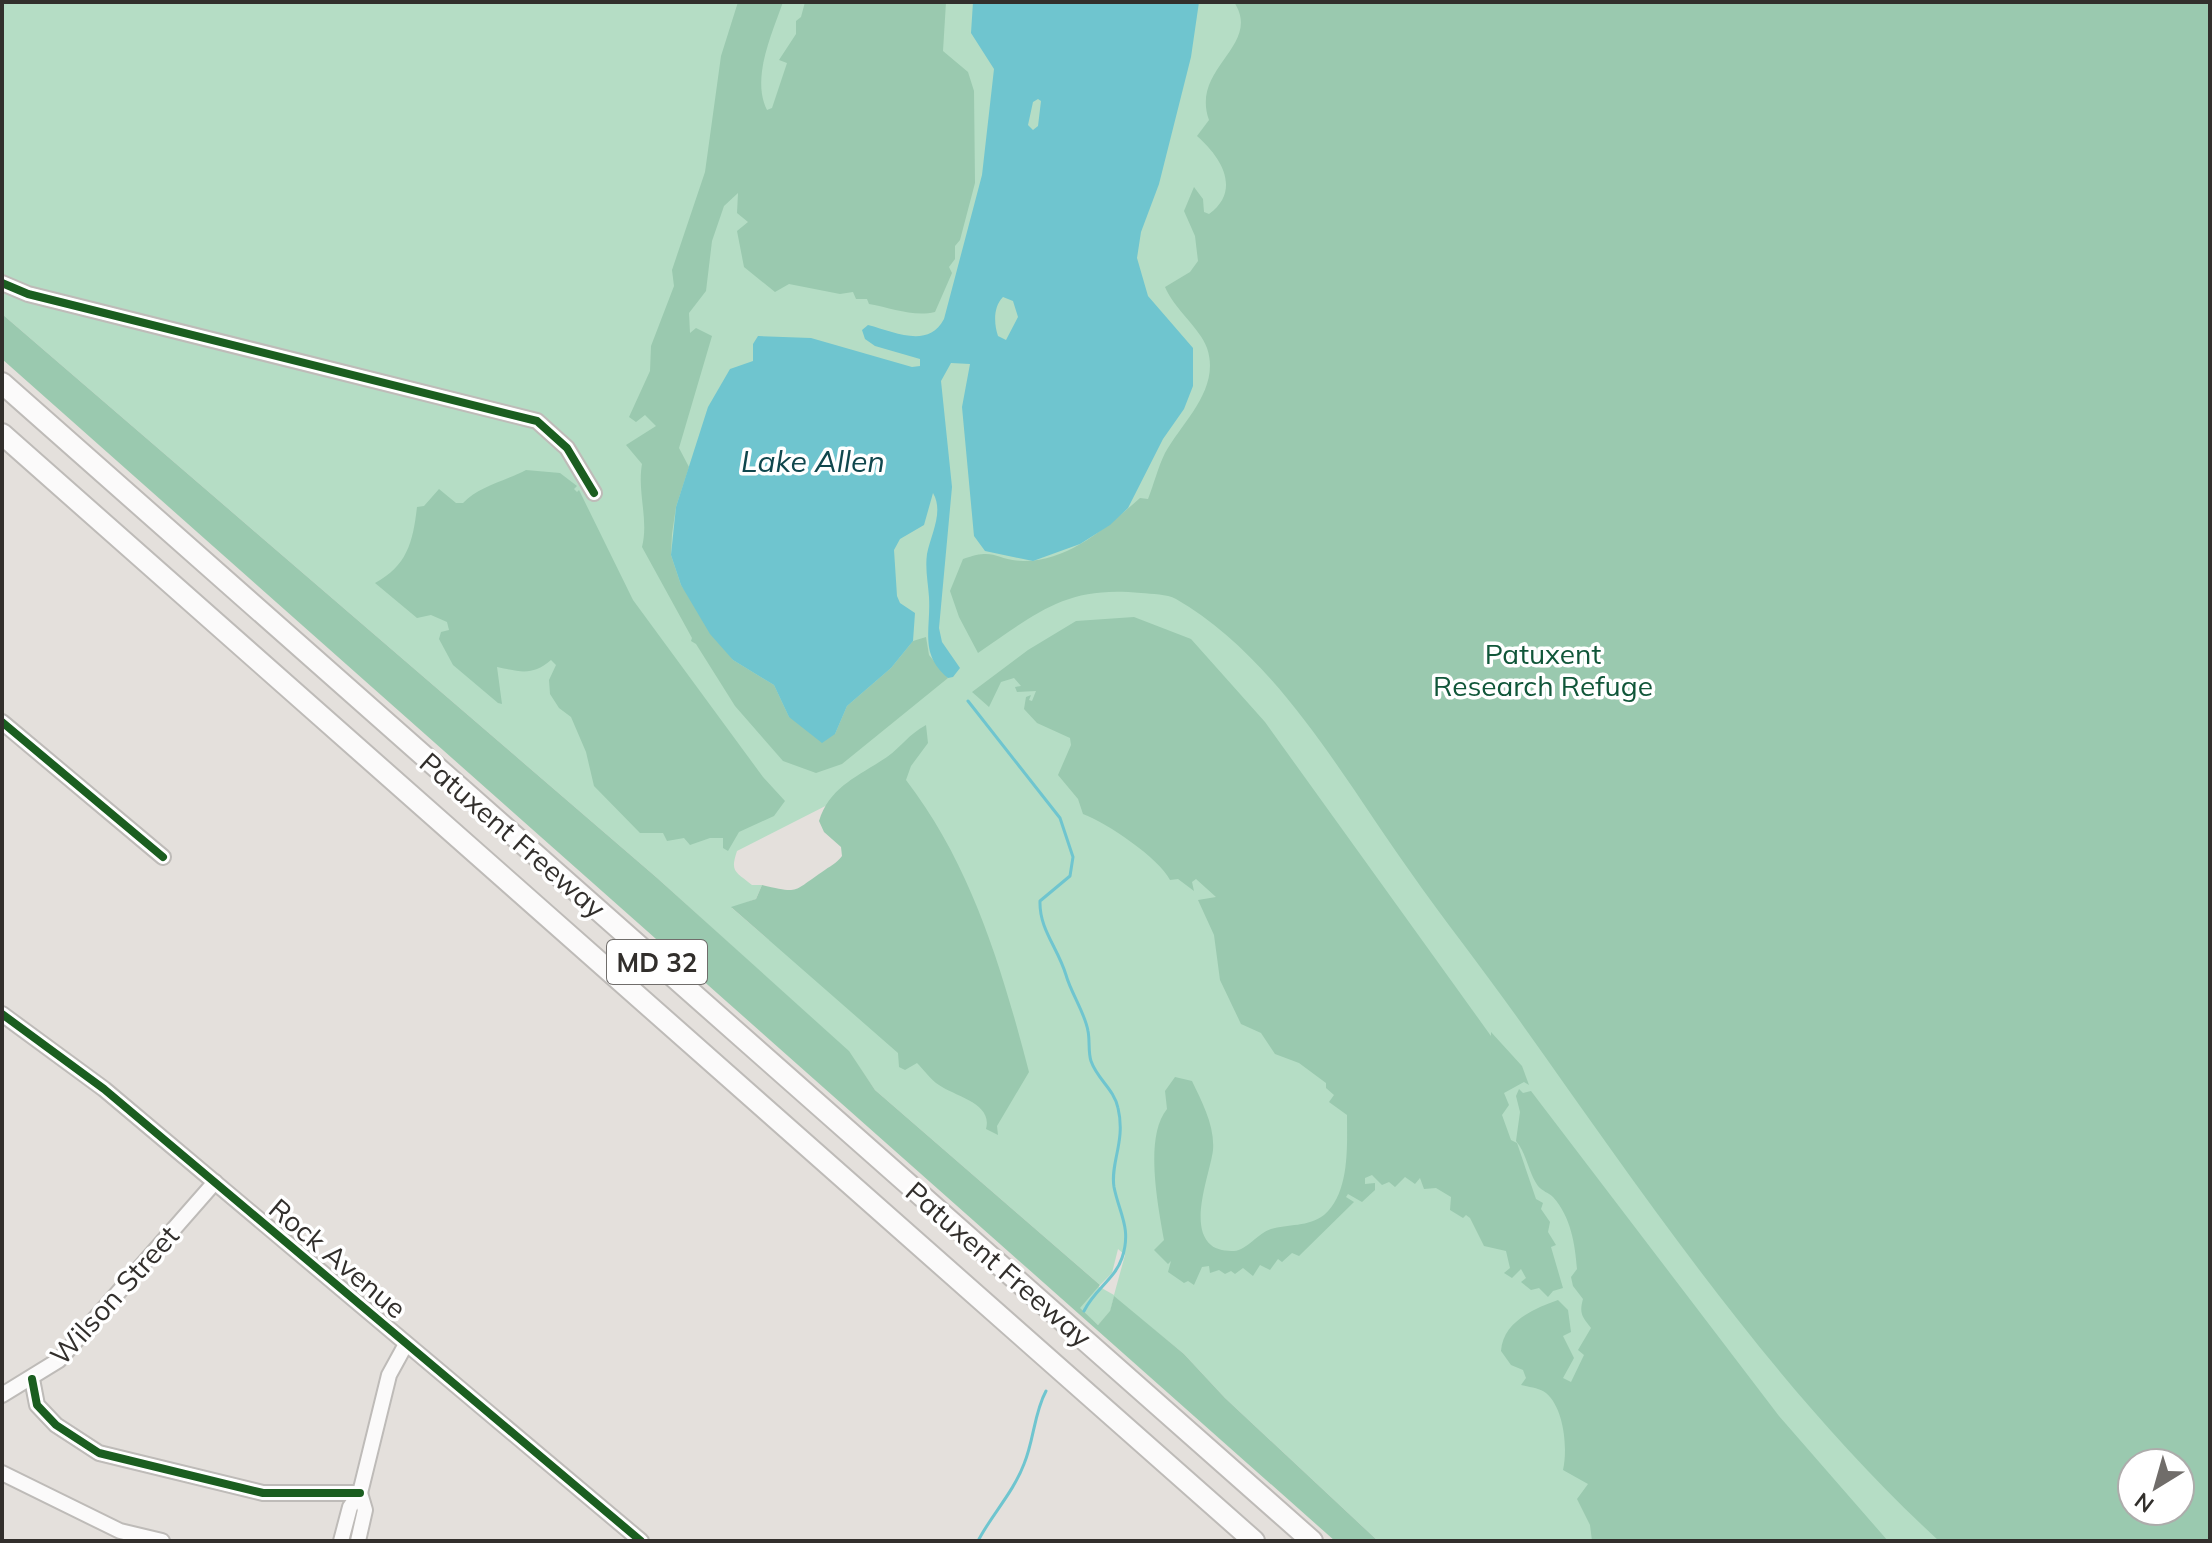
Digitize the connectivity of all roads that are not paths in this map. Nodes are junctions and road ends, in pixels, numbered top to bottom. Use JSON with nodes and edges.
{"nodes":[{"id":1,"x":2,"y":283,"type":"edge"},
{"id":2,"x":2,"y":383,"type":"edge"},
{"id":3,"x":2,"y":434,"type":"edge"},
{"id":4,"x":594,"y":493,"type":"dead end"},
{"id":5,"x":2,"y":722,"type":"edge"},
{"id":6,"x":163,"y":857,"type":"dead end"},
{"id":7,"x":2,"y":1014,"type":"edge"},
{"id":8,"x":215,"y":1182,"type":"junction"},
{"id":9,"x":406,"y":1344,"type":"junction"},
{"id":10,"x":32,"y":1379,"type":"junction"},
{"id":11,"x":4,"y":1392,"type":"edge"},
{"id":12,"x":2,"y":1473,"type":"edge"},
{"id":13,"x":360,"y":1493,"type":"junction"},
{"id":14,"x":162,"y":1541,"type":"edge"},
{"id":15,"x":341,"y":1541,"type":"edge"},
{"id":16,"x":358,"y":1541,"type":"edge"},
{"id":17,"x":641,"y":1541,"type":"edge"},
{"id":18,"x":1254,"y":1541,"type":"edge"},
{"id":19,"x":1312,"y":1541,"type":"edge"}],
"edges":[{"from":1,"to":4,"type":"street"},
{"from":2,"to":19,"type":"highway","name":"Patuxent Freeway","number":"MD 32"},
{"from":3,"to":18,"type":"highway","name":"Patuxent Freeway","number":"MD 32"},
{"from":5,"to":6,"type":"street"},
{"from":7,"to":8,"type":"street","name":"Rock Avenue"},
{"from":8,"to":9,"type":"street","name":"Rock Avenue"},
{"from":8,"to":10,"type":"street","name":"Wilson Street"},
{"from":9,"to":13,"type":"street"},
{"from":9,"to":17,"type":"street","name":"Rock Avenue"},
{"from":10,"to":11,"type":"street","name":"Wilson Street"},
{"from":10,"to":13,"type":"street"},
{"from":12,"to":14,"type":"street"},
{"from":13,"to":15,"type":"street"},
{"from":13,"to":16,"type":"street"}]}
